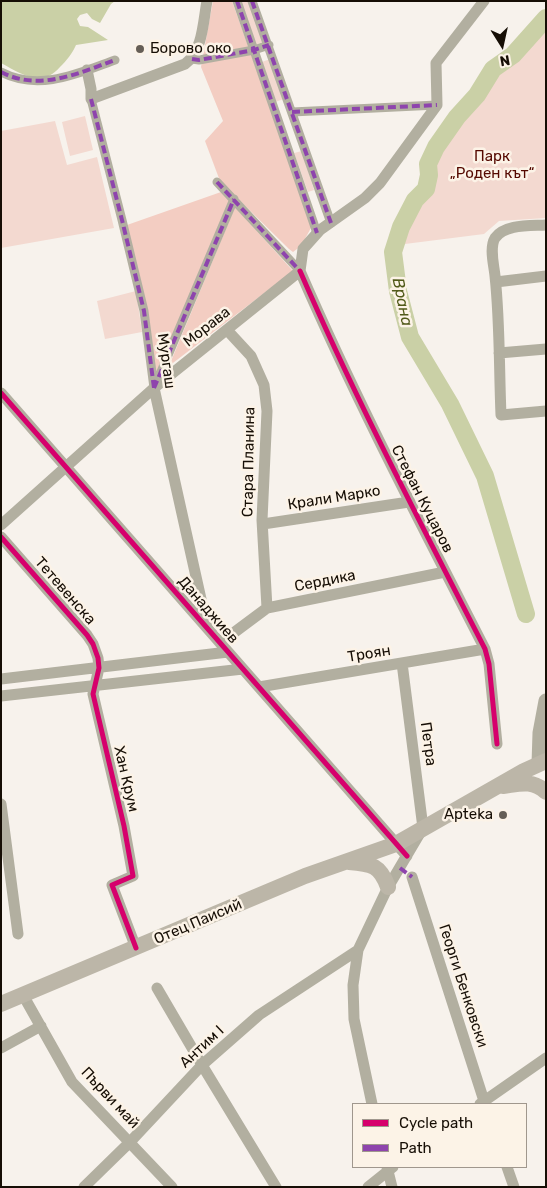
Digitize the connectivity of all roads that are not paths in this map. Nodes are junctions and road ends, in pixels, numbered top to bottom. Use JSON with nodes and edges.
{"nodes":[{"id":1,"x":208,"y":1,"type":"edge"},
{"id":2,"x":237,"y":1,"type":"edge"},
{"id":3,"x":252,"y":1,"type":"edge"},
{"id":4,"x":484,"y":1,"type":"edge"},
{"id":5,"x":268,"y":45,"type":"junction"},
{"id":6,"x":254,"y":50,"type":"junction"},
{"id":7,"x":192,"y":59,"type":"junction"},
{"id":8,"x":116,"y":60,"type":"dead end"},
{"id":9,"x":87,"y":70,"type":"junction"},
{"id":10,"x":1,"y":72,"type":"edge"},
{"id":11,"x":91,"y":99,"type":"junction"},
{"id":12,"x":437,"y":105,"type":"junction"},
{"id":13,"x":291,"y":109,"type":"junction"},
{"id":14,"x":275,"y":110,"type":"junction"},
{"id":15,"x":303,"y":144,"type":"junction"},
{"id":16,"x":288,"y":149,"type":"junction"},
{"id":17,"x":217,"y":182,"type":"dead end"},
{"id":18,"x":234,"y":199,"type":"junction"},
{"id":19,"x":324,"y":202,"type":"junction"},
{"id":20,"x":309,"y":210,"type":"junction"},
{"id":21,"x":331,"y":223,"type":"junction"},
{"id":22,"x":546,"y":225,"type":"edge"},
{"id":23,"x":317,"y":233,"type":"junction"},
{"id":24,"x":300,"y":271,"type":"junction"},
{"id":25,"x":546,"y":276,"type":"edge"},
{"id":26,"x":496,"y":282,"type":"junction"},
{"id":27,"x":227,"y":330,"type":"junction"},
{"id":28,"x":546,"y":349,"type":"edge"},
{"id":29,"x":499,"y":353,"type":"junction"},
{"id":30,"x":154,"y":388,"type":"junction"},
{"id":31,"x":1,"y":394,"type":"edge"},
{"id":32,"x":546,"y":411,"type":"edge"},
{"id":33,"x":67,"y":468,"type":"junction"},
{"id":34,"x":409,"y":502,"type":"junction"},
{"id":35,"x":263,"y":524,"type":"junction"},
{"id":36,"x":1,"y":525,"type":"edge"},
{"id":37,"x":1,"y":537,"type":"edge"},
{"id":38,"x":445,"y":572,"type":"junction"},
{"id":39,"x":267,"y":608,"type":"junction"},
{"id":40,"x":207,"y":628,"type":"junction"},
{"id":41,"x":220,"y":642,"type":"junction"},
{"id":42,"x":485,"y":649,"type":"junction"},
{"id":43,"x":228,"y":652,"type":"junction"},
{"id":44,"x":402,"y":664,"type":"junction"},
{"id":45,"x":98,"y":668,"type":"junction"},
{"id":46,"x":243,"y":669,"type":"junction"},
{"id":47,"x":1,"y":679,"type":"edge"},
{"id":48,"x":95,"y":686,"type":"junction"},
{"id":49,"x":259,"y":687,"type":"junction"},
{"id":50,"x":1,"y":696,"type":"edge"},
{"id":51,"x":546,"y":701,"type":"edge"},
{"id":52,"x":497,"y":744,"type":"dead end"},
{"id":53,"x":542,"y":763,"type":"edge"},
{"id":54,"x":546,"y":782,"type":"edge"},
{"id":55,"x":496,"y":787,"type":"junction"},
{"id":56,"x":546,"y":792,"type":"edge"},
{"id":57,"x":1,"y":804,"type":"edge"},
{"id":58,"x":422,"y":828,"type":"junction"},
{"id":59,"x":401,"y":850,"type":"junction"},
{"id":60,"x":347,"y":861,"type":"junction"},
{"id":61,"x":400,"y":868,"type":"junction"},
{"id":62,"x":412,"y":876,"type":"joint"},
{"id":63,"x":388,"y":887,"type":"junction"},
{"id":64,"x":18,"y":934,"type":"dead end"},
{"id":65,"x":136,"y":948,"type":"junction"},
{"id":66,"x":358,"y":950,"type":"junction"},
{"id":67,"x":157,"y":988,"type":"dead end"},
{"id":68,"x":24,"y":995,"type":"junction"},
{"id":69,"x":1,"y":1004,"type":"edge"},
{"id":70,"x":41,"y":1026,"type":"junction"},
{"id":71,"x":1,"y":1048,"type":"edge"},
{"id":72,"x":546,"y":1058,"type":"edge"},
{"id":73,"x":202,"y":1065,"type":"junction"},
{"id":74,"x":372,"y":1103,"type":"edge"},
{"id":75,"x":483,"y":1103,"type":"edge"},
{"id":76,"x":130,"y":1142,"type":"junction"},
{"id":77,"x":389,"y":1168,"type":"edge"},
{"id":78,"x":507,"y":1168,"type":"edge"},
{"id":79,"x":84,"y":1187,"type":"edge"},
{"id":80,"x":172,"y":1187,"type":"edge"},
{"id":81,"x":276,"y":1187,"type":"edge"},
{"id":82,"x":368,"y":1187,"type":"edge"},
{"id":83,"x":392,"y":1187,"type":"edge"},
{"id":84,"x":514,"y":1187,"type":"edge"}],
"edges":[{"from":1,"to":7,"type":"street"},
{"from":2,"to":6,"type":"street"},
{"from":3,"to":5,"type":"street"},
{"from":4,"to":12,"type":"street"},
{"from":5,"to":6,"type":"street"},
{"from":5,"to":13,"type":"street"},
{"from":6,"to":7,"type":"street"},
{"from":6,"to":14,"type":"street"},
{"from":7,"to":11,"type":"street"},
{"from":8,"to":9,"type":"street"},
{"from":9,"to":10,"type":"street"},
{"from":9,"to":11,"type":"street"},
{"from":11,"to":30,"type":"street","name":"Мургаш"},
{"from":12,"to":13,"type":"street"},
{"from":12,"to":21,"type":"street"},
{"from":13,"to":14,"type":"street"},
{"from":13,"to":15,"type":"street"},
{"from":14,"to":16,"type":"street"},
{"from":15,"to":16,"type":"street"},
{"from":15,"to":19,"type":"street"},
{"from":16,"to":20,"type":"street"},
{"from":17,"to":18,"type":"street"},
{"from":18,"to":24,"type":"street"},
{"from":18,"to":30,"type":"street"},
{"from":19,"to":20,"type":"street"},
{"from":19,"to":21,"type":"street"},
{"from":20,"to":23,"type":"street"},
{"from":21,"to":23,"type":"street"},
{"from":22,"to":26,"type":"street"},
{"from":23,"to":24,"type":"street"},
{"from":24,"to":27,"type":"street","name":"Морава"},
{"from":24,"to":34,"type":"street","name":"Стефан Куцаров"},
{"from":25,"to":26,"type":"street"},
{"from":26,"to":29,"type":"street"},
{"from":27,"to":30,"type":"street","name":"Морава"},
{"from":27,"to":35,"type":"street","name":"Стара Планина"},
{"from":28,"to":29,"type":"street"},
{"from":29,"to":32,"type":"street"},
{"from":30,"to":33,"type":"street","name":"Морава"},
{"from":30,"to":40,"type":"street","name":"Мургаш"},
{"from":31,"to":33,"type":"street","name":"Данаджиев"},
{"from":33,"to":36,"type":"street","name":"Морава"},
{"from":33,"to":40,"type":"street","name":"Данаджиев"},
{"from":34,"to":35,"type":"street","name":"Крали Марко"},
{"from":34,"to":38,"type":"street","name":"Стефан Куцаров"},
{"from":35,"to":39,"type":"street","name":"Стара Планина"},
{"from":37,"to":45,"type":"street","name":"Тетевенска"},
{"from":38,"to":39,"type":"street","name":"Сердика"},
{"from":38,"to":42,"type":"street","name":"Стефан Куцаров"},
{"from":39,"to":41,"type":"street","name":"Сердика"},
{"from":40,"to":41,"type":"street","name":"Данаджиев"},
{"from":41,"to":43,"type":"street","name":"Данаджиев"},
{"from":42,"to":44,"type":"street","name":"Троян"},
{"from":42,"to":52,"type":"street","name":"Стефан Куцаров"},
{"from":43,"to":45,"type":"street"},
{"from":43,"to":46,"type":"street","name":"Данаджиев"},
{"from":44,"to":49,"type":"street","name":"Троян"},
{"from":44,"to":58,"type":"street","name":"Петра"},
{"from":45,"to":47,"type":"street"},
{"from":45,"to":48,"type":"street","name":"Хан Крум"},
{"from":46,"to":48,"type":"street"},
{"from":46,"to":49,"type":"street","name":"Данаджиев"},
{"from":48,"to":50,"type":"street"},
{"from":48,"to":65,"type":"street","name":"Хан Крум"},
{"from":49,"to":59,"type":"street","name":"Данаджиев"},
{"from":51,"to":53,"type":"street"},
{"from":53,"to":54,"type":"main road"},
{"from":53,"to":55,"type":"main road","name":"Отец Паисий"},
{"from":55,"to":56,"type":"main road"},
{"from":55,"to":58,"type":"main road","name":"Отец Паисий"},
{"from":57,"to":64,"type":"street"},
{"from":58,"to":59,"type":"main road","name":"Отец Паисий"},
{"from":59,"to":60,"type":"main road","name":"Отец Паисий"},
{"from":59,"to":61,"type":"street"},
{"from":60,"to":63,"type":"main road"},
{"from":60,"to":65,"type":"main road","name":"Отец Паисий"},
{"from":61,"to":62,"type":"street"},
{"from":61,"to":63,"type":"street"},
{"from":62,"to":75,"type":"street","name":"Георги Бенковски"},
{"from":63,"to":66,"type":"street"},
{"from":65,"to":68,"type":"main road","name":"Отец Паисий"},
{"from":66,"to":73,"type":"street","name":"Антим I"},
{"from":66,"to":74,"type":"street"},
{"from":67,"to":73,"type":"street"},
{"from":68,"to":69,"type":"main road","name":"Отец Паисий"},
{"from":68,"to":70,"type":"street","name":"Първи май"},
{"from":70,"to":71,"type":"street"},
{"from":70,"to":76,"type":"street","name":"Първи май"},
{"from":72,"to":75,"type":"street"},
{"from":73,"to":76,"type":"street","name":"Антим I"},
{"from":73,"to":81,"type":"street"},
{"from":76,"to":79,"type":"street","name":"Антим I"},
{"from":76,"to":80,"type":"street","name":"Първи май"},
{"from":77,"to":82,"type":"street"},
{"from":77,"to":83,"type":"street"},
{"from":78,"to":84,"type":"street"}]}
